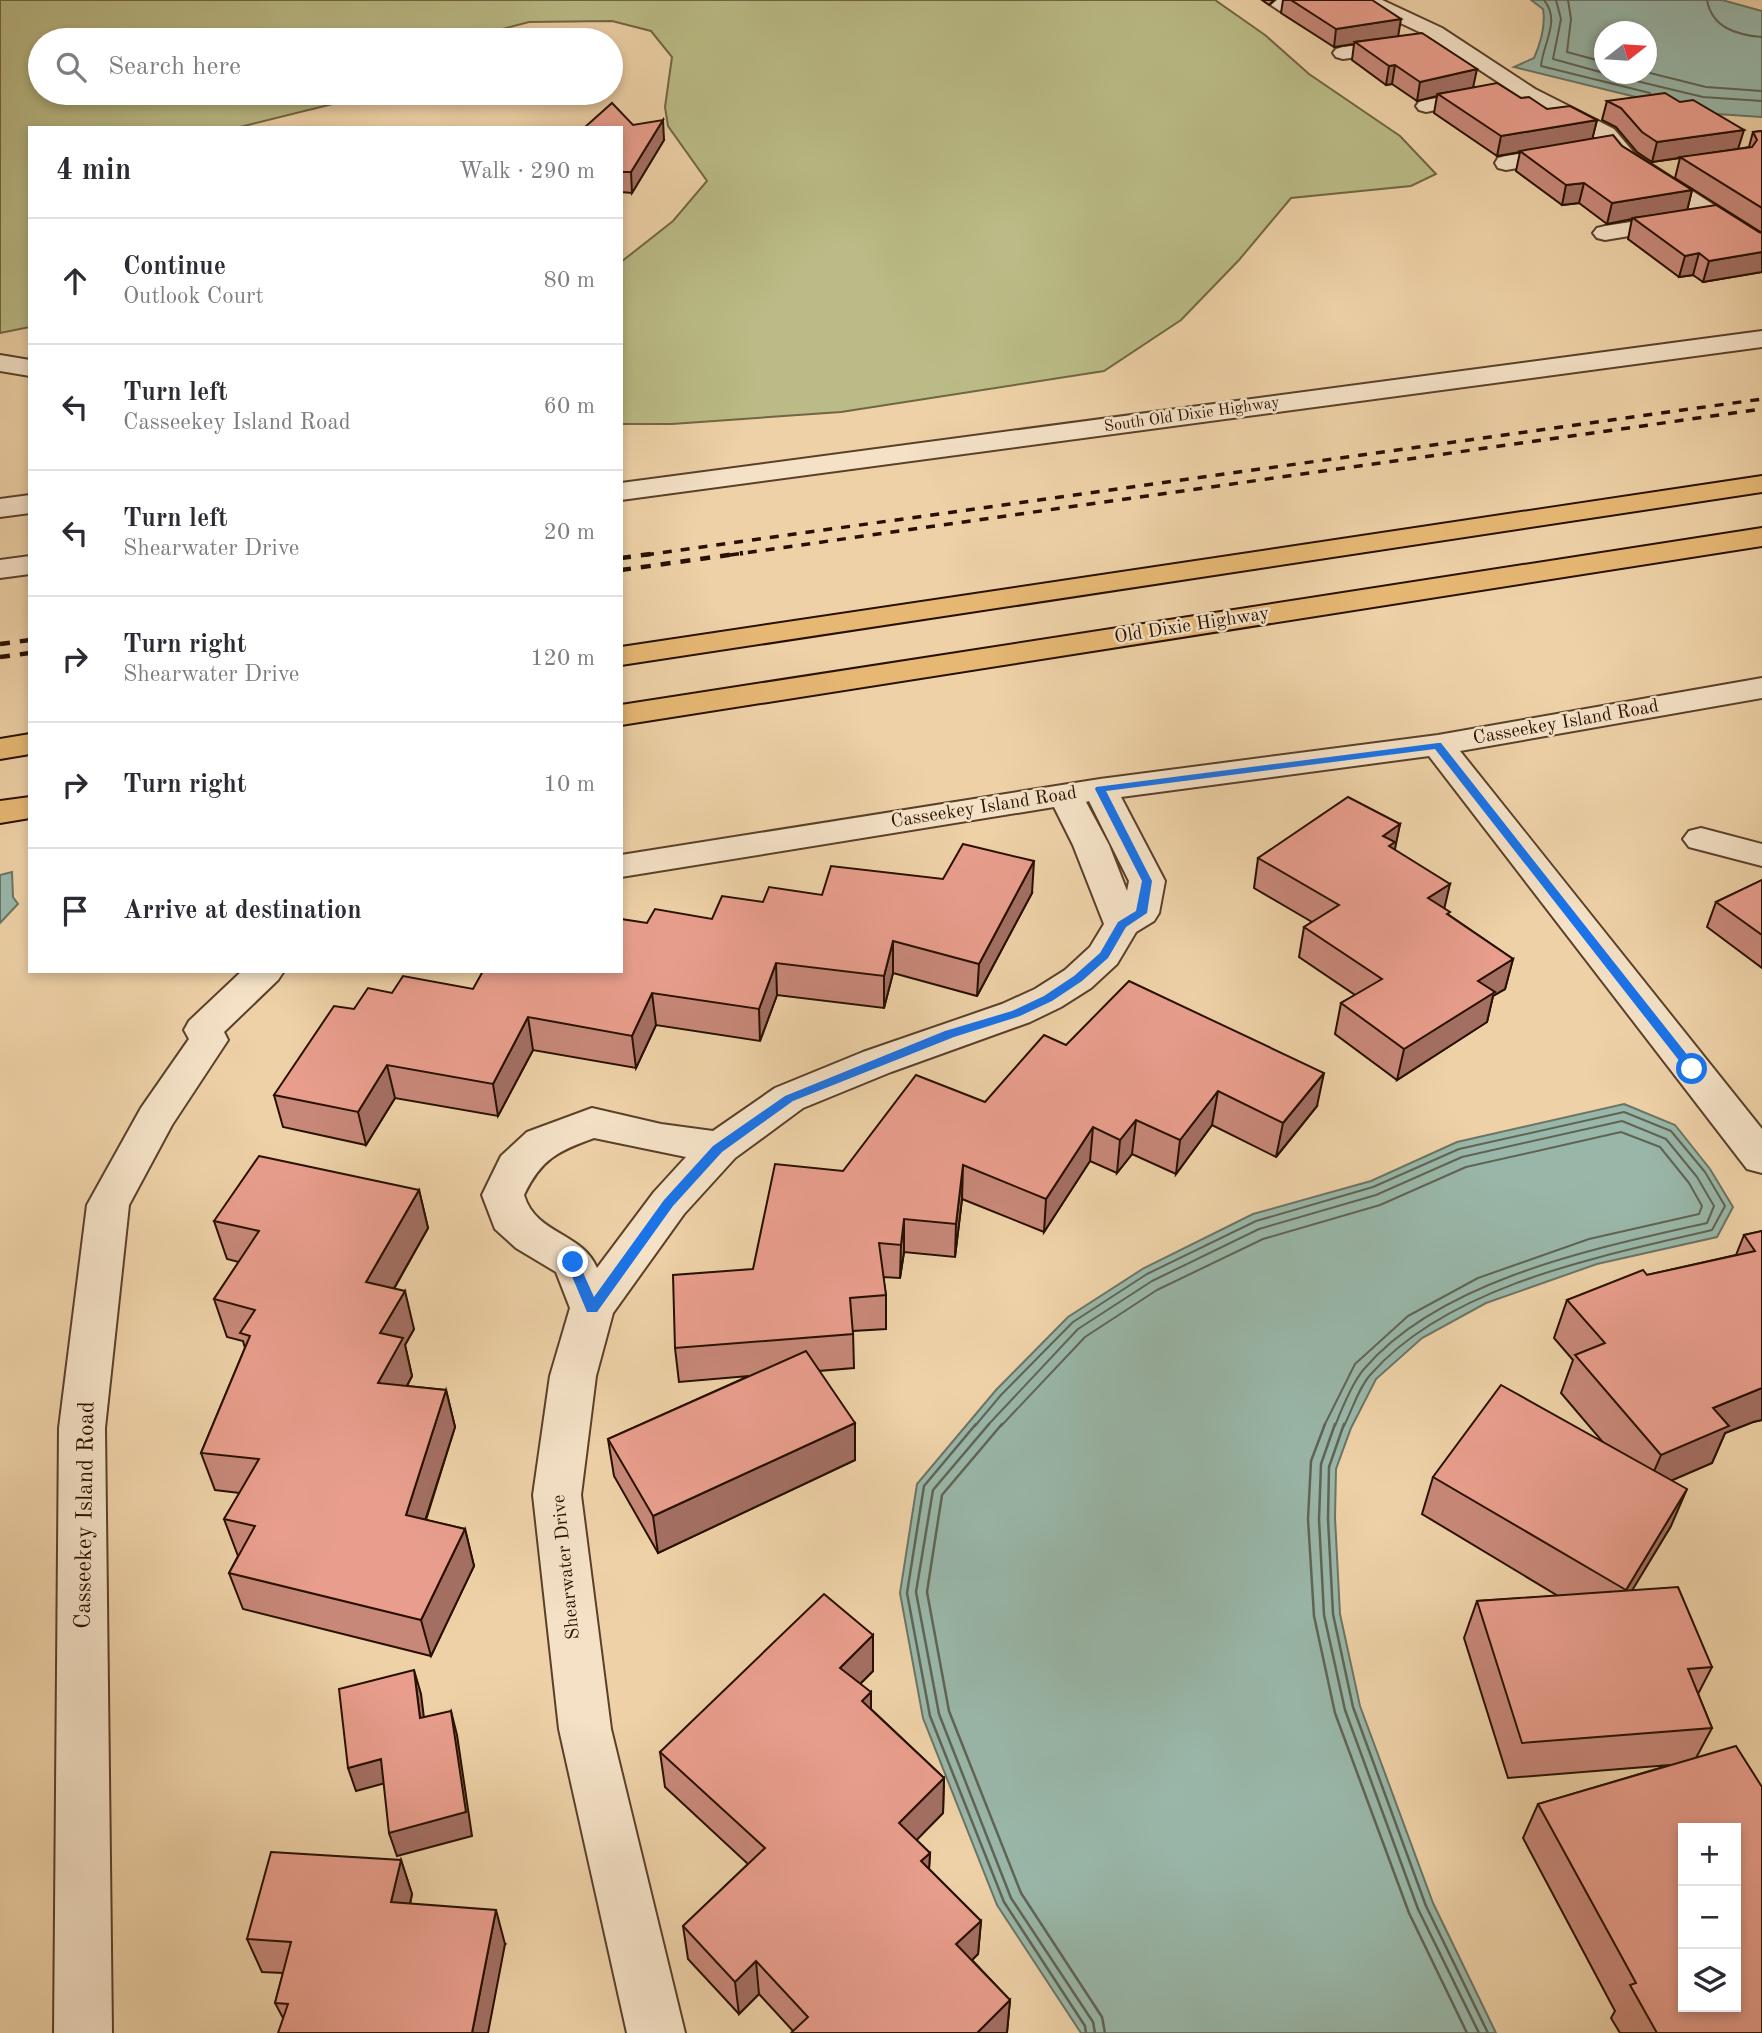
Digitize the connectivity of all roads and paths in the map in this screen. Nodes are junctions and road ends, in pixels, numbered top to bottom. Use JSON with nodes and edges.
{"nodes":[{"id":1,"x":1312,"y":0,"type":"edge"},
{"id":2,"x":1367,"y":0,"type":"edge"},
{"id":3,"x":1280,"y":5,"type":"dead end"},
{"id":4,"x":1447,"y":40,"type":"junction"},
{"id":5,"x":1343,"y":53,"type":"dead end"},
{"id":6,"x":1522,"y":88,"type":"junction"},
{"id":7,"x":1426,"y":106,"type":"dead end"},
{"id":8,"x":1607,"y":107,"type":"dead end"},
{"id":9,"x":1573,"y":117,"type":"junction"},
{"id":10,"x":1615,"y":145,"type":"junction"},
{"id":11,"x":1506,"y":163,"type":"dead end"},
{"id":12,"x":1686,"y":167,"type":"edge"},
{"id":13,"x":1647,"y":172,"type":"junction"},
{"id":14,"x":1715,"y":216,"type":"junction"},
{"id":15,"x":1605,"y":233,"type":"dead end"},
{"id":16,"x":1759,"y":242,"type":"edge"},
{"id":17,"x":1762,"y":339,"type":"edge"},
{"id":18,"x":0,"y":363,"type":"edge"},
{"id":19,"x":28,"y":368,"type":"edge"},
{"id":20,"x":1762,"y":484,"type":"edge"},
{"id":21,"x":623,"y":492,"type":"edge"},
{"id":22,"x":28,"y":504,"type":"edge"},
{"id":23,"x":0,"y":508,"type":"edge"},
{"id":24,"x":1762,"y":537,"type":"edge"},
{"id":25,"x":28,"y":565,"type":"edge"},
{"id":26,"x":0,"y":569,"type":"edge"},
{"id":27,"x":623,"y":656,"type":"edge"},
{"id":28,"x":1762,"y":688,"type":"edge"},
{"id":29,"x":623,"y":715,"type":"edge"},
{"id":30,"x":28,"y":744,"type":"edge"},
{"id":31,"x":1438,"y":746,"type":"junction"},
{"id":32,"x":0,"y":749,"type":"edge"},
{"id":33,"x":1100,"y":789,"type":"junction"},
{"id":34,"x":1065,"y":795,"type":"junction"},
{"id":35,"x":28,"y":807,"type":"edge"},
{"id":36,"x":0,"y":812,"type":"edge"},
{"id":37,"x":1700,"y":839,"type":"dead end"},
{"id":38,"x":1762,"y":855,"type":"edge"},
{"id":39,"x":623,"y":866,"type":"edge"},
{"id":40,"x":1122,"y":924,"type":"junction"},
{"id":41,"x":263,"y":973,"type":"edge"},
{"id":42,"x":720,"y":1147,"type":"junction"},
{"id":43,"x":1762,"y":1158,"type":"edge"},
{"id":44,"x":592,"y":1308,"type":"junction"},
{"id":45,"x":83,"y":2033,"type":"edge"},
{"id":46,"x":656,"y":2033,"type":"edge"}],
"edges":[{"from":1,"to":3,"type":"street"},
{"from":2,"to":4,"type":"street"},
{"from":4,"to":5,"type":"street"},
{"from":4,"to":6,"type":"street"},
{"from":6,"to":7,"type":"street"},
{"from":6,"to":9,"type":"street"},
{"from":8,"to":9,"type":"street"},
{"from":9,"to":10,"type":"street"},
{"from":10,"to":11,"type":"street"},
{"from":10,"to":13,"type":"street"},
{"from":12,"to":13,"type":"street"},
{"from":13,"to":14,"type":"street"},
{"from":14,"to":15,"type":"street"},
{"from":14,"to":16,"type":"street"},
{"from":17,"to":21,"type":"street","name":"South Old Dixie Highway"},
{"from":18,"to":19,"type":"street"},
{"from":20,"to":27,"type":"main road"},
{"from":22,"to":23,"type":"street"},
{"from":24,"to":29,"type":"main road","name":"Old Dixie Highway"},
{"from":25,"to":26,"type":"street"},
{"from":28,"to":31,"type":"street","name":"Casseekey Island Road"},
{"from":30,"to":32,"type":"main road"},
{"from":31,"to":33,"type":"street","name":"Casseekey Island Road"},
{"from":31,"to":43,"type":"street"},
{"from":33,"to":34,"type":"street","name":"Casseekey Island Road"},
{"from":33,"to":40,"type":"street","name":"Shearwater Drive"},
{"from":34,"to":39,"type":"street","name":"Casseekey Island Road"},
{"from":34,"to":40,"type":"street"},
{"from":35,"to":36,"type":"main road"},
{"from":37,"to":38,"type":"street"},
{"from":40,"to":42,"type":"street","name":"Shearwater Drive"},
{"from":41,"to":45,"type":"street","name":"Casseekey Island Road"},
{"from":42,"to":44,"type":"street","name":"Shearwater Drive"},
{"from":42,"to":44,"type":"street"},
{"from":44,"to":46,"type":"street","name":"Shearwater Drive"}]}
